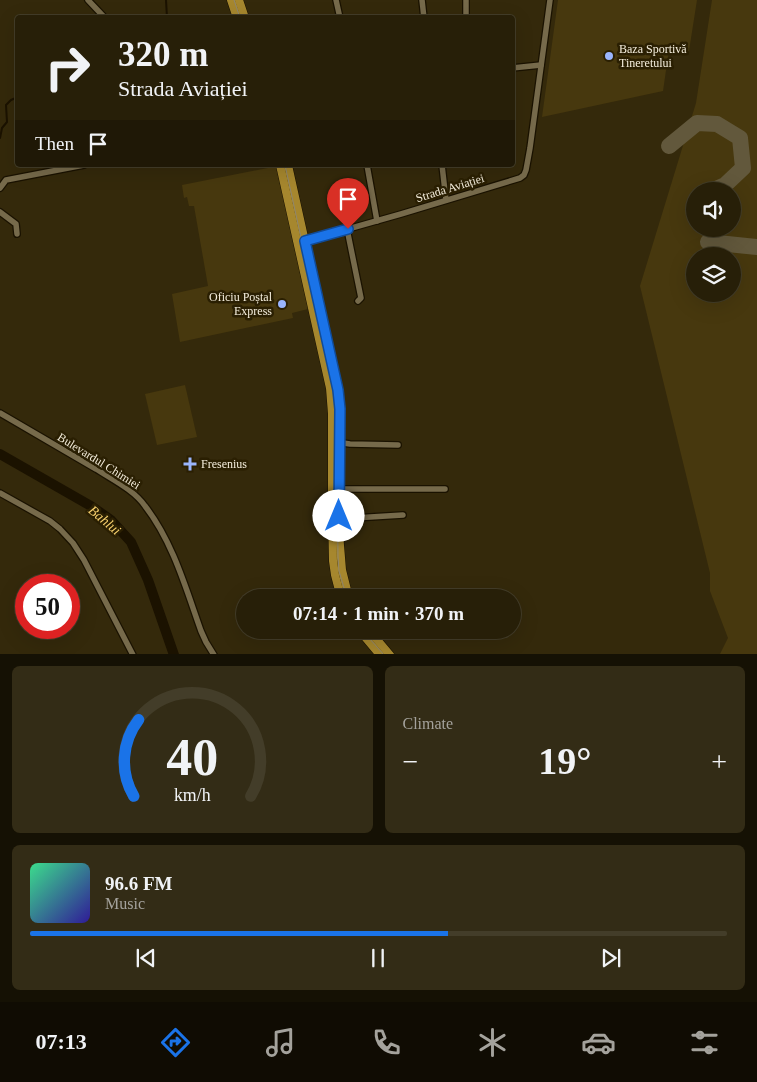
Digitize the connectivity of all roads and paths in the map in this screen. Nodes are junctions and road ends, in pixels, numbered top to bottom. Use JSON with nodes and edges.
{"nodes":[{"id":1,"x":88,"y":0,"type":"edge"},
{"id":2,"x":231,"y":0,"type":"edge"},
{"id":3,"x":239,"y":0,"type":"edge"},
{"id":4,"x":336,"y":0,"type":"edge"},
{"id":5,"x":422,"y":0,"type":"edge"},
{"id":6,"x":466,"y":0,"type":"edge"},
{"id":7,"x":550,"y":0,"type":"edge"},
{"id":8,"x":102,"y":15,"type":"edge"},
{"id":9,"x":236,"y":15,"type":"edge"},
{"id":10,"x":244,"y":15,"type":"edge"},
{"id":11,"x":339,"y":15,"type":"edge"},
{"id":12,"x":424,"y":15,"type":"edge"},
{"id":13,"x":466,"y":15,"type":"edge"},
{"id":14,"x":541,"y":65,"type":"junction"},
{"id":15,"x":515,"y":68,"type":"edge"},
{"id":16,"x":74,"y":167,"type":"edge"},
{"id":17,"x":281,"y":167,"type":"edge"},
{"id":18,"x":288,"y":167,"type":"edge"},
{"id":19,"x":367,"y":167,"type":"edge"},
{"id":20,"x":442,"y":167,"type":"edge"},
{"id":21,"x":0,"y":188,"type":"edge"},
{"id":22,"x":446,"y":200,"type":"junction"},
{"id":23,"x":0,"y":212,"type":"edge"},
{"id":24,"x":377,"y":221,"type":"junction"},
{"id":25,"x":348,"y":229,"type":"junction"},
{"id":26,"x":17,"y":234,"type":"dead end"},
{"id":27,"x":301,"y":242,"type":"junction"},
{"id":28,"x":358,"y":301,"type":"dead end"},
{"id":29,"x":0,"y":413,"type":"edge"},
{"id":30,"x":336,"y":442,"type":"junction"},
{"id":31,"x":398,"y":445,"type":"dead end"},
{"id":32,"x":445,"y":489,"type":"dead end"},
{"id":33,"x":335,"y":490,"type":"junction"},
{"id":34,"x":0,"y":493,"type":"edge"},
{"id":35,"x":339,"y":514,"type":"junction"},
{"id":36,"x":403,"y":515,"type":"dead end"},
{"id":37,"x":339,"y":589,"type":"edge"},
{"id":38,"x":347,"y":589,"type":"edge"},
{"id":39,"x":367,"y":639,"type":"edge"},
{"id":40,"x":377,"y":639,"type":"edge"},
{"id":41,"x":133,"y":654,"type":"edge"},
{"id":42,"x":214,"y":654,"type":"edge"},
{"id":43,"x":380,"y":654,"type":"edge"},
{"id":44,"x":390,"y":654,"type":"edge"}],
"edges":[{"from":1,"to":8,"type":"street"},
{"from":2,"to":9,"type":"main road"},
{"from":3,"to":10,"type":"main road"},
{"from":4,"to":11,"type":"street"},
{"from":5,"to":12,"type":"street"},
{"from":6,"to":13,"type":"street"},
{"from":7,"to":14,"type":"street","name":"Strada Aviației"},
{"from":14,"to":15,"type":"street"},
{"from":14,"to":22,"type":"street","name":"Strada Aviației"},
{"from":16,"to":21,"type":"street"},
{"from":17,"to":27,"type":"main road"},
{"from":18,"to":27,"type":"main road"},
{"from":19,"to":24,"type":"street"},
{"from":20,"to":22,"type":"street"},
{"from":22,"to":24,"type":"street","name":"Strada Aviației"},
{"from":23,"to":26,"type":"street"},
{"from":24,"to":25,"type":"street","name":"Strada Aviației"},
{"from":25,"to":27,"type":"street","name":"Strada Aviației"},
{"from":25,"to":28,"type":"street"},
{"from":27,"to":30,"type":"main road"},
{"from":29,"to":42,"type":"street","name":"Bulevardul Chimiei"},
{"from":30,"to":31,"type":"street"},
{"from":30,"to":33,"type":"main road"},
{"from":32,"to":33,"type":"street"},
{"from":33,"to":35,"type":"main road"},
{"from":33,"to":37,"type":"main road"},
{"from":34,"to":41,"type":"street"},
{"from":35,"to":36,"type":"street"},
{"from":35,"to":38,"type":"main road"},
{"from":39,"to":43,"type":"main road"},
{"from":40,"to":44,"type":"main road"}]}
